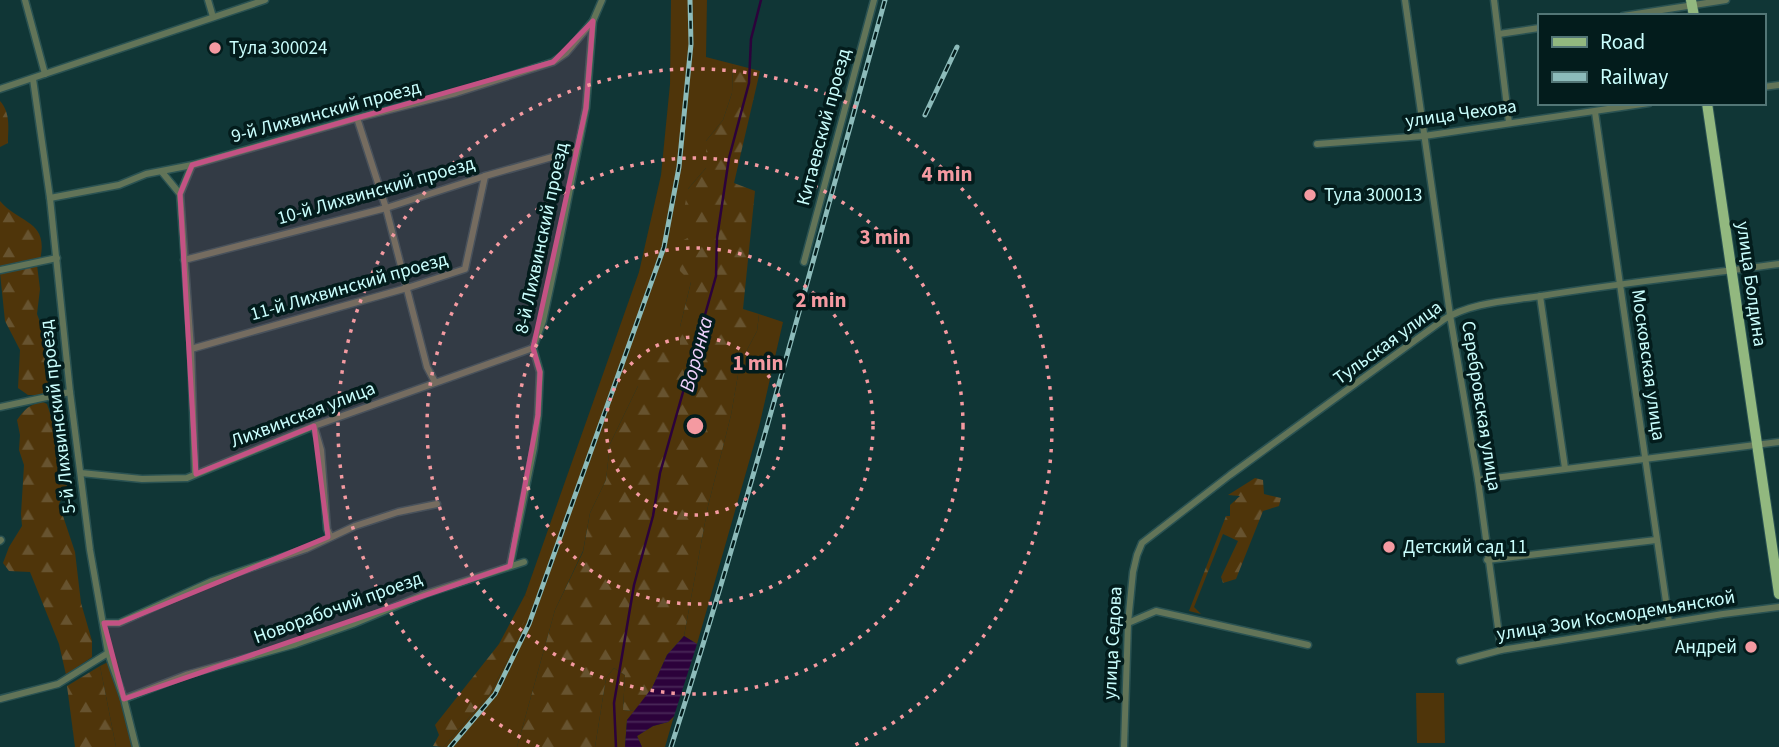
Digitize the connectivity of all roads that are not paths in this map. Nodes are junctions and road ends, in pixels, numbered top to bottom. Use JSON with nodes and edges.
{"nodes":[{"id":1,"x":25,"y":0,"type":"edge"},
{"id":2,"x":208,"y":0,"type":"edge"},
{"id":3,"x":265,"y":0,"type":"edge"},
{"id":4,"x":602,"y":0,"type":"edge"},
{"id":5,"x":874,"y":0,"type":"edge"},
{"id":6,"x":1405,"y":0,"type":"edge"},
{"id":7,"x":1494,"y":0,"type":"edge"},
{"id":8,"x":1726,"y":0,"type":"edge"},
{"id":9,"x":1692,"y":7,"type":"edge"},
{"id":10,"x":1638,"y":14,"type":"edge"},
{"id":11,"x":213,"y":18,"type":"junction"},
{"id":12,"x":593,"y":21,"type":"junction"},
{"id":13,"x":1538,"y":28,"type":"edge"},
{"id":14,"x":1499,"y":34,"type":"junction"},
{"id":15,"x":45,"y":74,"type":"junction"},
{"id":16,"x":33,"y":79,"type":"junction"},
{"id":17,"x":0,"y":89,"type":"edge"},
{"id":18,"x":1637,"y":105,"type":"edge"},
{"id":19,"x":1707,"y":105,"type":"edge"},
{"id":20,"x":1595,"y":112,"type":"junction"},
{"id":21,"x":357,"y":118,"type":"junction"},
{"id":22,"x":1509,"y":123,"type":"junction"},
{"id":23,"x":1424,"y":136,"type":"junction"},
{"id":24,"x":1317,"y":144,"type":"dead end"},
{"id":25,"x":577,"y":150,"type":"junction"},
{"id":26,"x":192,"y":165,"type":"junction"},
{"id":27,"x":162,"y":172,"type":"junction"},
{"id":28,"x":485,"y":176,"type":"junction"},
{"id":29,"x":180,"y":194,"type":"junction"},
{"id":30,"x":50,"y":198,"type":"junction"},
{"id":31,"x":386,"y":208,"type":"junction"},
{"id":32,"x":57,"y":258,"type":"junction"},
{"id":33,"x":184,"y":260,"type":"junction"},
{"id":34,"x":804,"y":262,"type":"dead end"},
{"id":35,"x":1779,"y":264,"type":"edge"},
{"id":36,"x":0,"y":270,"type":"edge"},
{"id":37,"x":1731,"y":270,"type":"junction"},
{"id":38,"x":1620,"y":283,"type":"junction"},
{"id":39,"x":407,"y":288,"type":"junction"},
{"id":40,"x":1540,"y":296,"type":"junction"},
{"id":41,"x":1450,"y":315,"type":"junction"},
{"id":42,"x":533,"y":348,"type":"junction"},
{"id":43,"x":191,"y":349,"type":"junction"},
{"id":44,"x":435,"y":382,"type":"junction"},
{"id":45,"x":70,"y":392,"type":"junction"},
{"id":46,"x":0,"y":407,"type":"edge"},
{"id":47,"x":314,"y":426,"type":"junction"},
{"id":48,"x":1779,"y":442,"type":"edge"},
{"id":49,"x":1756,"y":445,"type":"junction"},
{"id":50,"x":1645,"y":457,"type":"junction"},
{"id":51,"x":1565,"y":468,"type":"junction"},
{"id":52,"x":80,"y":473,"type":"junction"},
{"id":53,"x":195,"y":474,"type":"junction"},
{"id":54,"x":1478,"y":480,"type":"junction"},
{"id":55,"x":437,"y":504,"type":"dead end"},
{"id":56,"x":330,"y":536,"type":"junction"},
{"id":57,"x":1656,"y":540,"type":"junction"},
{"id":58,"x":1142,"y":543,"type":"joint"},
{"id":59,"x":1487,"y":560,"type":"junction"},
{"id":60,"x":524,"y":562,"type":"dead end"},
{"id":61,"x":510,"y":566,"type":"junction"},
{"id":62,"x":1779,"y":594,"type":"edge"},
{"id":63,"x":1779,"y":607,"type":"edge"},
{"id":64,"x":104,"y":622,"type":"junction"},
{"id":65,"x":1669,"y":622,"type":"junction"},
{"id":66,"x":1128,"y":623,"type":"junction"},
{"id":67,"x":1308,"y":645,"type":"dead end"},
{"id":68,"x":1501,"y":650,"type":"junction"},
{"id":69,"x":108,"y":653,"type":"junction"},
{"id":70,"x":1460,"y":661,"type":"dead end"},
{"id":71,"x":0,"y":699,"type":"edge"},
{"id":72,"x":124,"y":699,"type":"junction"},
{"id":73,"x":136,"y":747,"type":"edge"},
{"id":74,"x":1124,"y":747,"type":"edge"}],
"edges":[{"from":1,"to":15,"type":"street"},
{"from":2,"to":11,"type":"street"},
{"from":3,"to":11,"type":"street"},
{"from":4,"to":12,"type":"street","name":"8-й Лихвинский проезд"},
{"from":5,"to":34,"type":"street","name":"Китаевский проезд"},
{"from":6,"to":23,"type":"street","name":"Серебровская улица"},
{"from":7,"to":14,"type":"street"},
{"from":8,"to":9,"type":"street"},
{"from":9,"to":10,"type":"street"},
{"from":11,"to":15,"type":"street"},
{"from":12,"to":21,"type":"street","name":"9-й Лихвинский проезд"},
{"from":12,"to":25,"type":"street","name":"8-й Лихвинский проезд"},
{"from":13,"to":14,"type":"street"},
{"from":14,"to":22,"type":"street"},
{"from":15,"to":16,"type":"street"},
{"from":16,"to":17,"type":"street"},
{"from":16,"to":30,"type":"street","name":"5-й Лихвинский проезд"},
{"from":18,"to":20,"type":"street","name":"улица Чехова"},
{"from":19,"to":37,"type":"main road","name":"улица Болдина"},
{"from":20,"to":22,"type":"street","name":"улица Чехова"},
{"from":20,"to":38,"type":"street","name":"Московская улица"},
{"from":21,"to":26,"type":"street","name":"9-й Лихвинский проезд"},
{"from":21,"to":31,"type":"street"},
{"from":22,"to":23,"type":"street","name":"улица Чехова"},
{"from":23,"to":24,"type":"street","name":"улица Чехова"},
{"from":23,"to":41,"type":"street","name":"Серебровская улица"},
{"from":25,"to":28,"type":"street","name":"10-й Лихвинский проезд"},
{"from":25,"to":42,"type":"street","name":"8-й Лихвинский проезд"},
{"from":26,"to":27,"type":"street","name":"9-й Лихвинский проезд"},
{"from":26,"to":29,"type":"street"},
{"from":27,"to":29,"type":"street"},
{"from":27,"to":30,"type":"street","name":"9-й Лихвинский проезд"},
{"from":28,"to":31,"type":"street","name":"10-й Лихвинский проезд"},
{"from":28,"to":39,"type":"street","name":"11-й Лихвинский проезд"},
{"from":29,"to":33,"type":"street"},
{"from":30,"to":32,"type":"street","name":"5-й Лихвинский проезд"},
{"from":31,"to":33,"type":"street","name":"10-й Лихвинский проезд"},
{"from":31,"to":39,"type":"street"},
{"from":32,"to":36,"type":"street"},
{"from":32,"to":45,"type":"street","name":"5-й Лихвинский проезд"},
{"from":33,"to":43,"type":"street"},
{"from":35,"to":37,"type":"street","name":"Тульская улица"},
{"from":37,"to":38,"type":"street","name":"Тульская улица"},
{"from":37,"to":49,"type":"main road","name":"улица Болдина"},
{"from":38,"to":40,"type":"street","name":"Тульская улица"},
{"from":38,"to":50,"type":"street","name":"Московская улица"},
{"from":39,"to":43,"type":"street","name":"11-й Лихвинский проезд"},
{"from":39,"to":44,"type":"street"},
{"from":40,"to":41,"type":"street","name":"Тульская улица"},
{"from":40,"to":51,"type":"street"},
{"from":41,"to":54,"type":"street","name":"Серебровская улица"},
{"from":41,"to":58,"type":"street","name":"Тульская улица"},
{"from":42,"to":44,"type":"street","name":"Лихвинская улица"},
{"from":42,"to":61,"type":"street","name":"8-й Лихвинский проезд"},
{"from":43,"to":53,"type":"street"},
{"from":44,"to":47,"type":"street","name":"Лихвинская улица"},
{"from":45,"to":46,"type":"street"},
{"from":45,"to":52,"type":"street","name":"5-й Лихвинский проезд"},
{"from":47,"to":53,"type":"street","name":"Лихвинская улица"},
{"from":47,"to":56,"type":"street"},
{"from":48,"to":49,"type":"street"},
{"from":49,"to":50,"type":"street"},
{"from":49,"to":62,"type":"main road","name":"улица Болдина"},
{"from":50,"to":51,"type":"street"},
{"from":50,"to":57,"type":"street","name":"Московская улица"},
{"from":51,"to":54,"type":"street"},
{"from":52,"to":53,"type":"street","name":"Лихвинская улица"},
{"from":52,"to":64,"type":"street","name":"5-й Лихвинский проезд"},
{"from":54,"to":59,"type":"street","name":"Серебровская улица"},
{"from":55,"to":56,"type":"street"},
{"from":56,"to":64,"type":"street"},
{"from":57,"to":59,"type":"street"},
{"from":57,"to":65,"type":"street","name":"Московская улица"},
{"from":58,"to":66,"type":"street","name":"улица Седова"},
{"from":59,"to":68,"type":"street","name":"Серебровская улица"},
{"from":60,"to":61,"type":"street","name":"Новорабочий проезд"},
{"from":61,"to":72,"type":"street","name":"Новорабочий проезд"},
{"from":63,"to":65,"type":"street","name":"улица Зои Космодемьянской"},
{"from":64,"to":69,"type":"street","name":"5-й Лихвинский проезд"},
{"from":65,"to":68,"type":"street","name":"улица Зои Космодемьянской"},
{"from":66,"to":67,"type":"street"},
{"from":66,"to":74,"type":"street","name":"улица Седова"},
{"from":68,"to":70,"type":"street","name":"улица Зои Космодемьянской"},
{"from":69,"to":71,"type":"street"},
{"from":69,"to":72,"type":"street","name":"5-й Лихвинский проезд"},
{"from":72,"to":73,"type":"street","name":"5-й Лихвинский проезд"}]}
